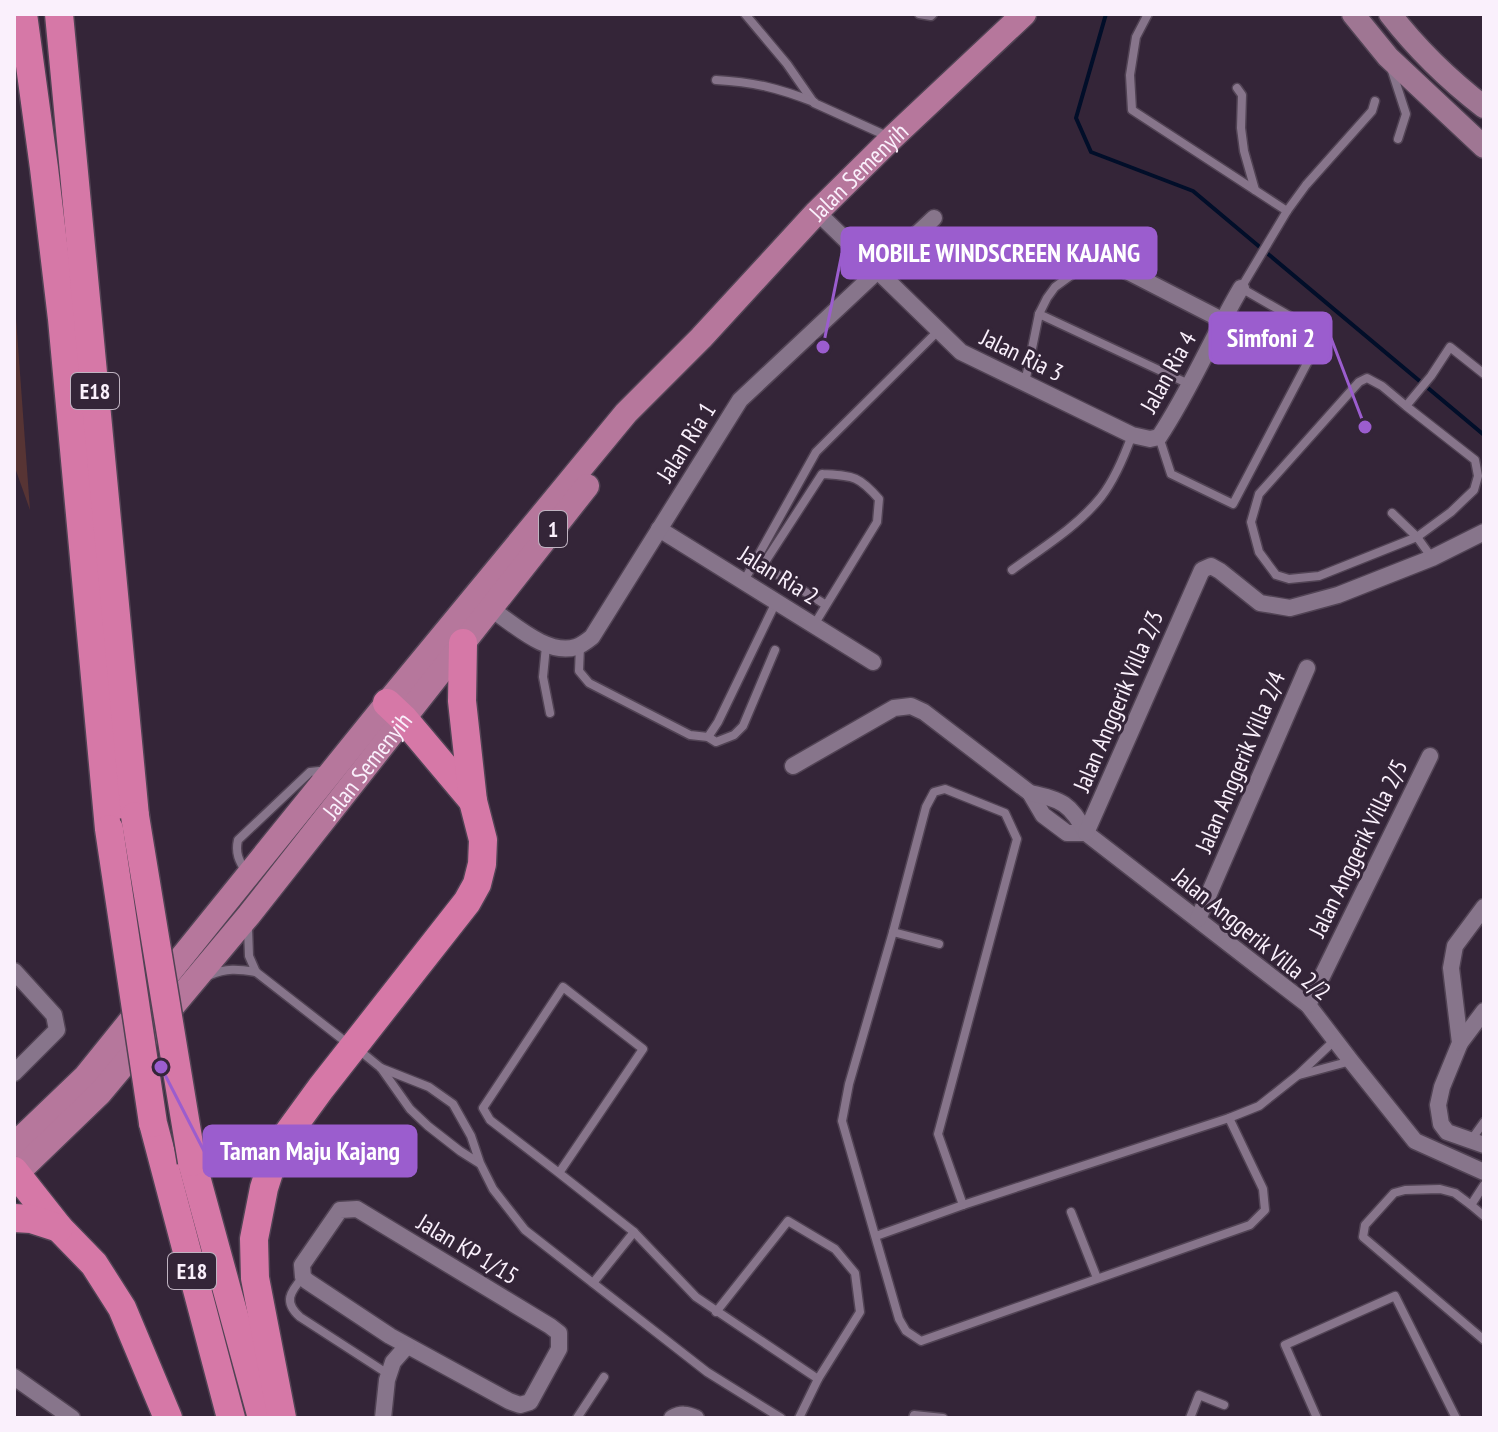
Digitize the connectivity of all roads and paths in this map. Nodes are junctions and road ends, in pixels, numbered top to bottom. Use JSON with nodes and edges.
{"nodes":[{"id":1,"x":24,"y":14,"type":"edge"},
{"id":2,"x":59,"y":14,"type":"edge"},
{"id":3,"x":77,"y":14,"type":"edge"},
{"id":4,"x":745,"y":14,"type":"edge"},
{"id":5,"x":919,"y":14,"type":"edge"},
{"id":6,"x":933,"y":14,"type":"edge"},
{"id":7,"x":1024,"y":14,"type":"edge"},
{"id":8,"x":1148,"y":14,"type":"edge"},
{"id":9,"x":1353,"y":14,"type":"edge"},
{"id":10,"x":1390,"y":14,"type":"edge"},
{"id":11,"x":1388,"y":57,"type":"junction"},
{"id":12,"x":716,"y":80,"type":"dead end"},
{"id":13,"x":1237,"y":88,"type":"dead end"},
{"id":14,"x":1482,"y":99,"type":"edge"},
{"id":15,"x":1375,"y":101,"type":"dead end"},
{"id":16,"x":814,"y":103,"type":"junction"},
{"id":17,"x":70,"y":124,"type":"junction"},
{"id":18,"x":892,"y":138,"type":"junction"},
{"id":19,"x":1398,"y":139,"type":"dead end"},
{"id":20,"x":1484,"y":147,"type":"edge"},
{"id":21,"x":1255,"y":190,"type":"junction"},
{"id":22,"x":1287,"y":211,"type":"junction"},
{"id":23,"x":817,"y":212,"type":"junction"},
{"id":24,"x":934,"y":218,"type":"dead end"},
{"id":25,"x":1113,"y":264,"type":"joint"},
{"id":26,"x":876,"y":271,"type":"junction"},
{"id":27,"x":1246,"y":280,"type":"junction"},
{"id":28,"x":1039,"y":314,"type":"junction"},
{"id":29,"x":1222,"y":320,"type":"junction"},
{"id":30,"x":939,"y":330,"type":"junction"},
{"id":31,"x":701,"y":338,"type":"junction"},
{"id":32,"x":1484,"y":374,"type":"edge"},
{"id":33,"x":1025,"y":383,"type":"junction"},
{"id":34,"x":1191,"y":385,"type":"junction"},
{"id":35,"x":1406,"y":406,"type":"junction"},
{"id":36,"x":1132,"y":435,"type":"junction"},
{"id":37,"x":1159,"y":437,"type":"junction"},
{"id":38,"x":1392,"y":513,"type":"dead end"},
{"id":39,"x":659,"y":529,"type":"junction"},
{"id":40,"x":1484,"y":532,"type":"edge"},
{"id":41,"x":1417,"y":537,"type":"junction"},
{"id":42,"x":1432,"y":558,"type":"junction"},
{"id":43,"x":1012,"y":570,"type":"dead end"},
{"id":44,"x":743,"y":582,"type":"junction"},
{"id":45,"x":776,"y":602,"type":"junction"},
{"id":46,"x":826,"y":605,"type":"junction"},
{"id":47,"x":491,"y":609,"type":"junction"},
{"id":48,"x":814,"y":625,"type":"junction"},
{"id":49,"x":463,"y":643,"type":"junction"},
{"id":50,"x":546,"y":646,"type":"junction"},
{"id":51,"x":580,"y":646,"type":"junction"},
{"id":52,"x":775,"y":650,"type":"dead end"},
{"id":53,"x":873,"y":662,"type":"dead end"},
{"id":54,"x":1307,"y":668,"type":"dead end"},
{"id":55,"x":395,"y":711,"type":"junction"},
{"id":56,"x":550,"y":713,"type":"dead end"},
{"id":57,"x":708,"y":737,"type":"junction"},
{"id":58,"x":1430,"y":756,"type":"dead end"},
{"id":59,"x":793,"y":766,"type":"dead end"},
{"id":60,"x":473,"y":801,"type":"junction"},
{"id":61,"x":1086,"y":833,"type":"junction"},
{"id":62,"x":1484,"y":907,"type":"edge"},
{"id":63,"x":217,"y":915,"type":"junction"},
{"id":64,"x":1198,"y":919,"type":"junction"},
{"id":65,"x":243,"y":923,"type":"junction"},
{"id":66,"x":893,"y":932,"type":"junction"},
{"id":67,"x":939,"y":944,"type":"dead end"},
{"id":68,"x":14,"y":971,"type":"edge"},
{"id":69,"x":256,"y":972,"type":"junction"},
{"id":70,"x":193,"y":982,"type":"junction"},
{"id":71,"x":1308,"y":1005,"type":"junction"},
{"id":72,"x":1484,"y":1011,"type":"edge"},
{"id":73,"x":342,"y":1039,"type":"dead end"},
{"id":74,"x":1335,"y":1040,"type":"junction"},
{"id":75,"x":1460,"y":1043,"type":"junction"},
{"id":76,"x":365,"y":1055,"type":"dead end"},
{"id":77,"x":1351,"y":1061,"type":"junction"},
{"id":78,"x":381,"y":1068,"type":"junction"},
{"id":79,"x":14,"y":1073,"type":"edge"},
{"id":80,"x":1298,"y":1075,"type":"junction"},
{"id":81,"x":1229,"y":1118,"type":"junction"},
{"id":82,"x":1484,"y":1122,"type":"edge"},
{"id":83,"x":1477,"y":1143,"type":"edge"},
{"id":84,"x":14,"y":1145,"type":"edge"},
{"id":85,"x":480,"y":1163,"type":"junction"},
{"id":86,"x":1484,"y":1172,"type":"edge"},
{"id":87,"x":559,"y":1173,"type":"junction"},
{"id":88,"x":15,"y":1174,"type":"edge"},
{"id":89,"x":1484,"y":1185,"type":"edge"},
{"id":90,"x":963,"y":1205,"type":"junction"},
{"id":91,"x":1471,"y":1205,"type":"junction"},
{"id":92,"x":1071,"y":1212,"type":"dead end"},
{"id":93,"x":1484,"y":1216,"type":"edge"},
{"id":94,"x":14,"y":1218,"type":"edge"},
{"id":95,"x":59,"y":1228,"type":"junction"},
{"id":96,"x":634,"y":1232,"type":"junction"},
{"id":97,"x":876,"y":1236,"type":"junction"},
{"id":98,"x":303,"y":1277,"type":"junction"},
{"id":99,"x":1097,"y":1278,"type":"junction"},
{"id":100,"x":593,"y":1283,"type":"junction"},
{"id":101,"x":716,"y":1312,"type":"junction"},
{"id":102,"x":1484,"y":1340,"type":"edge"},
{"id":103,"x":407,"y":1346,"type":"junction"},
{"id":104,"x":389,"y":1375,"type":"junction"},
{"id":105,"x":14,"y":1377,"type":"edge"},
{"id":106,"x":604,"y":1377,"type":"dead end"},
{"id":107,"x":818,"y":1379,"type":"junction"},
{"id":108,"x":1224,"y":1405,"type":"dead end"},
{"id":109,"x":72,"y":1418,"type":"edge"},
{"id":110,"x":168,"y":1418,"type":"edge"},
{"id":111,"x":231,"y":1418,"type":"edge"},
{"id":112,"x":262,"y":1418,"type":"edge"},
{"id":113,"x":282,"y":1418,"type":"edge"},
{"id":114,"x":383,"y":1418,"type":"edge"},
{"id":115,"x":577,"y":1418,"type":"edge"},
{"id":116,"x":672,"y":1418,"type":"edge"},
{"id":117,"x":696,"y":1418,"type":"edge"},
{"id":118,"x":781,"y":1418,"type":"edge"},
{"id":119,"x":799,"y":1418,"type":"edge"},
{"id":120,"x":913,"y":1418,"type":"edge"},
{"id":121,"x":943,"y":1418,"type":"edge"},
{"id":122,"x":1190,"y":1418,"type":"edge"},
{"id":123,"x":1317,"y":1418,"type":"edge"},
{"id":124,"x":1456,"y":1418,"type":"edge"}],
"edges":[{"from":1,"to":111,"type":"highway","number":"E18","bridge":true},
{"from":2,"to":17,"type":"highway","number":"E18"},
{"from":3,"to":17,"type":"highway"},
{"from":4,"to":16,"type":"lane"},
{"from":5,"to":6,"type":"lane"},
{"from":7,"to":18,"type":"main road","name":"Jalan Semenyih","number":"1"},
{"from":8,"to":21,"type":"lane"},
{"from":9,"to":11,"type":"street"},
{"from":10,"to":14,"type":"street"},
{"from":11,"to":19,"type":"lane"},
{"from":11,"to":20,"type":"street"},
{"from":12,"to":16,"type":"lane"},
{"from":13,"to":21,"type":"lane"},
{"from":15,"to":22,"type":"lane"},
{"from":16,"to":18,"type":"lane"},
{"from":17,"to":112,"type":"highway","number":"E18","bridge":true},
{"from":18,"to":23,"type":"main road","name":"Jalan Semenyih","number":"1"},
{"from":21,"to":22,"type":"lane"},
{"from":22,"to":27,"type":"lane"},
{"from":23,"to":26,"type":"street","name":"Jalan Ria 3"},
{"from":23,"to":31,"type":"main road","name":"Jalan Semenyih","number":"1"},
{"from":24,"to":26,"type":"street","name":"Jalan Ria 1"},
{"from":25,"to":28,"type":"lane"},
{"from":25,"to":29,"type":"street"},
{"from":26,"to":30,"type":"street","name":"Jalan Ria 3"},
{"from":26,"to":39,"type":"street","name":"Jalan Ria 1"},
{"from":27,"to":29,"type":"street","name":"Jalan Ria 4"},
{"from":27,"to":37,"type":"lane"},
{"from":28,"to":33,"type":"lane"},
{"from":28,"to":34,"type":"lane"},
{"from":29,"to":34,"type":"street","name":"Jalan Ria 4"},
{"from":30,"to":33,"type":"street","name":"Jalan Ria 3"},
{"from":30,"to":44,"type":"lane"},
{"from":31,"to":47,"type":"main road","name":"Jalan Semenyih","number":"1"},
{"from":31,"to":55,"type":"main road","name":"Jalan Semenyih","number":"1"},
{"from":32,"to":35,"type":"lane"},
{"from":33,"to":36,"type":"street","name":"Jalan Ria 3"},
{"from":34,"to":37,"type":"street","name":"Jalan Ria 4"},
{"from":35,"to":41,"type":"lane"},
{"from":35,"to":41,"type":"lane"},
{"from":36,"to":37,"type":"street","name":"Jalan Ria 3"},
{"from":36,"to":43,"type":"lane"},
{"from":38,"to":41,"type":"lane"},
{"from":39,"to":44,"type":"street","name":"Jalan Ria 2"},
{"from":39,"to":51,"type":"street","name":"Jalan Ria 1"},
{"from":40,"to":42,"type":"street"},
{"from":41,"to":42,"type":"lane"},
{"from":42,"to":61,"type":"street","name":"Jalan Anggerik Villa 2/3"},
{"from":44,"to":45,"type":"street","name":"Jalan Ria 2"},
{"from":45,"to":48,"type":"street","name":"Jalan Ria 2"},
{"from":45,"to":57,"type":"lane"},
{"from":46,"to":46,"type":"lane"},
{"from":46,"to":48,"type":"lane"},
{"from":47,"to":49,"type":"main road","name":"Jalan Semenyih","number":"1"},
{"from":47,"to":50,"type":"street"},
{"from":48,"to":53,"type":"street","name":"Jalan Ria 2"},
{"from":49,"to":55,"type":"main road","name":"Jalan Semenyih","number":"1"},
{"from":49,"to":60,"type":"highway"},
{"from":50,"to":51,"type":"street"},
{"from":50,"to":56,"type":"lane"},
{"from":51,"to":57,"type":"lane"},
{"from":52,"to":57,"type":"lane"},
{"from":54,"to":64,"type":"street","name":"Jalan Anggerik Villa 2/4"},
{"from":55,"to":60,"type":"highway"},
{"from":55,"to":63,"type":"main road","name":"Jalan Semenyih","number":"1"},
{"from":55,"to":65,"type":"main road","name":"Jalan Semenyih","number":"1"},
{"from":58,"to":71,"type":"street","name":"Jalan Anggerik Villa 2/5"},
{"from":59,"to":61,"type":"street","name":"Jalan Anggerik Villa 2/2"},
{"from":60,"to":113,"type":"highway"},
{"from":61,"to":64,"type":"street","name":"Jalan Anggerik Villa 2/2"},
{"from":62,"to":75,"type":"street"},
{"from":63,"to":65,"type":"main road"},
{"from":63,"to":84,"type":"main road","name":"Jalan Semenyih","number":"1"},
{"from":64,"to":71,"type":"street","name":"Jalan Anggerik Villa 2/2"},
{"from":65,"to":69,"type":"lane"},
{"from":65,"to":70,"type":"main road","name":"Jalan Semenyih","number":"1"},
{"from":66,"to":67,"type":"lane"},
{"from":66,"to":90,"type":"lane"},
{"from":66,"to":97,"type":"lane"},
{"from":68,"to":79,"type":"street"},
{"from":69,"to":70,"type":"lane"},
{"from":69,"to":73,"type":"lane"},
{"from":70,"to":88,"type":"main road","name":"Jalan Semenyih","number":"1"},
{"from":71,"to":74,"type":"street","name":"Jalan Anggerik Villa 2/2"},
{"from":72,"to":75,"type":"street"},
{"from":74,"to":77,"type":"street","name":"Jalan Anggerik Villa 2/2"},
{"from":74,"to":80,"type":"lane"},
{"from":75,"to":83,"type":"street"},
{"from":76,"to":78,"type":"lane"},
{"from":77,"to":80,"type":"lane"},
{"from":77,"to":86,"type":"street","name":"Jalan Anggerik Villa 2/2"},
{"from":78,"to":85,"type":"lane"},
{"from":78,"to":85,"type":"lane"},
{"from":80,"to":81,"type":"lane"},
{"from":81,"to":90,"type":"lane"},
{"from":81,"to":99,"type":"lane"},
{"from":82,"to":83,"type":"lane"},
{"from":85,"to":100,"type":"lane"},
{"from":87,"to":87,"type":"lane"},
{"from":87,"to":96,"type":"lane"},
{"from":88,"to":95,"type":"highway"},
{"from":89,"to":91,"type":"lane"},
{"from":90,"to":97,"type":"lane"},
{"from":91,"to":93,"type":"lane"},
{"from":91,"to":102,"type":"lane"},
{"from":92,"to":99,"type":"lane"},
{"from":94,"to":95,"type":"highway"},
{"from":95,"to":110,"type":"highway"},
{"from":96,"to":100,"type":"lane"},
{"from":96,"to":101,"type":"lane"},
{"from":97,"to":99,"type":"lane"},
{"from":98,"to":103,"type":"street","name":"Jalan KP 1/15"},
{"from":98,"to":103,"type":"street","name":"Jalan KP 1/15"},
{"from":98,"to":104,"type":"lane"},
{"from":100,"to":118,"type":"lane"},
{"from":101,"to":107,"type":"lane"},
{"from":101,"to":107,"type":"lane"},
{"from":103,"to":104,"type":"street"},
{"from":104,"to":114,"type":"street"},
{"from":105,"to":109,"type":"street"},
{"from":106,"to":115,"type":"lane"},
{"from":107,"to":119,"type":"lane"},
{"from":108,"to":122,"type":"lane"},
{"from":116,"to":117,"type":"street"},
{"from":120,"to":121,"type":"lane"},
{"from":123,"to":124,"type":"lane"}]}
